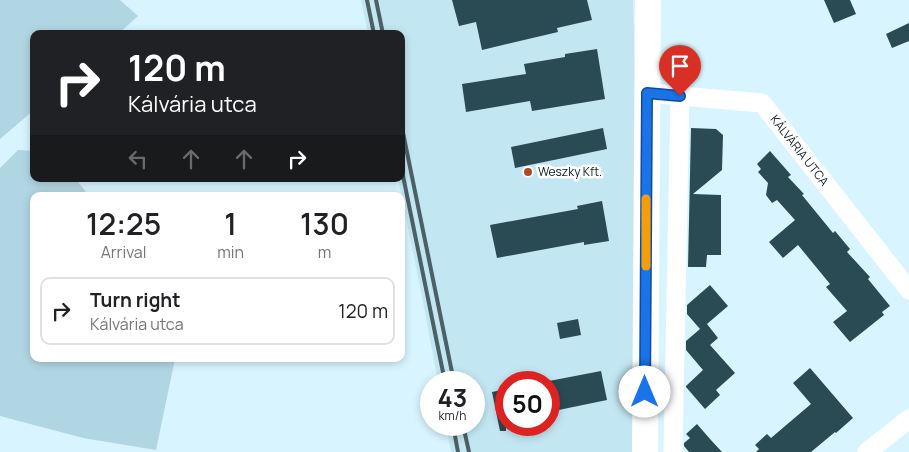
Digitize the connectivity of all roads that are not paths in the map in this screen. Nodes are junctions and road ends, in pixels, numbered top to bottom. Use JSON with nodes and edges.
{"nodes":[{"id":1,"x":648,"y":0,"type":"edge"},
{"id":2,"x":647,"y":93,"type":"junction"},
{"id":3,"x":680,"y":96,"type":"junction"},
{"id":4,"x":909,"y":290,"type":"edge"},
{"id":5,"x":909,"y":419,"type":"edge"},
{"id":6,"x":645,"y":452,"type":"edge"},
{"id":7,"x":673,"y":452,"type":"edge"},
{"id":8,"x":867,"y":452,"type":"edge"}],
"edges":[{"from":1,"to":2,"type":"main road"},
{"from":2,"to":3,"type":"street","name":"KÁLVÁRIA UTCA"},
{"from":2,"to":6,"type":"main road"},
{"from":3,"to":4,"type":"street","name":"KÁLVÁRIA UTCA"},
{"from":3,"to":7,"type":"street"},
{"from":5,"to":8,"type":"street"}]}
